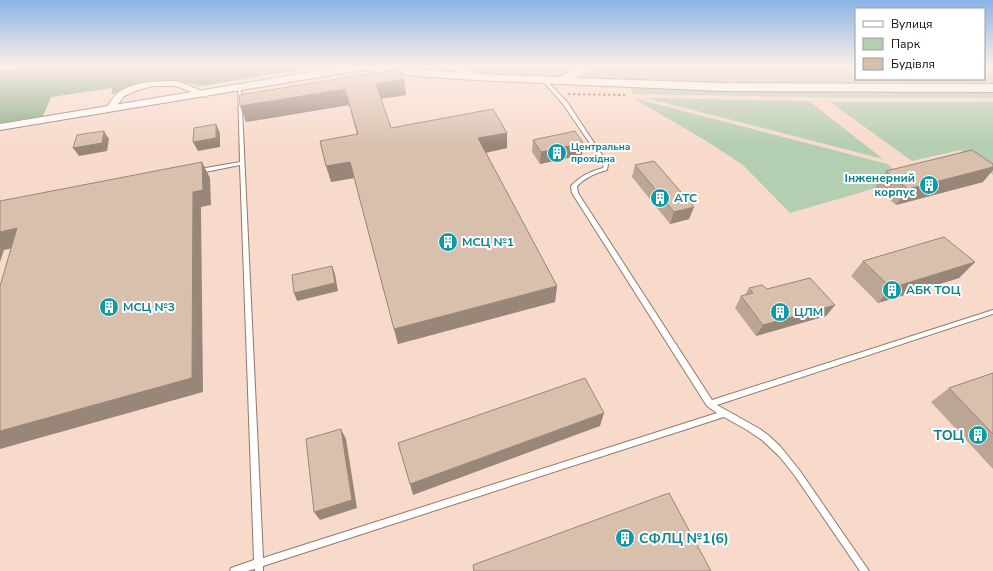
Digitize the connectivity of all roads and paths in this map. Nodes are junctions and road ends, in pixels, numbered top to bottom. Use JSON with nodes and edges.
{"nodes":[{"id":1,"x":124,"y":93,"type":"edge"},
{"id":2,"x":202,"y":93,"type":"edge"},
{"id":3,"x":213,"y":93,"type":"edge"},
{"id":4,"x":239,"y":93,"type":"edge"},
{"id":5,"x":556,"y":93,"type":"edge"},
{"id":6,"x":205,"y":94,"type":"junction"},
{"id":7,"x":110,"y":109,"type":"junction"},
{"id":8,"x":0,"y":127,"type":"edge"},
{"id":9,"x":242,"y":164,"type":"junction"},
{"id":10,"x":195,"y":172,"type":"edge"},
{"id":11,"x":993,"y":312,"type":"edge"},
{"id":12,"x":710,"y":404,"type":"junction"},
{"id":13,"x":723,"y":414,"type":"junction"},
{"id":14,"x":258,"y":567,"type":"edge"},
{"id":15,"x":234,"y":571,"type":"edge"},
{"id":16,"x":865,"y":571,"type":"edge"}],
"edges":[{"from":1,"to":7,"type":"street"},
{"from":2,"to":6,"type":"street"},
{"from":3,"to":6,"type":"street"},
{"from":4,"to":9,"type":"lane"},
{"from":5,"to":12,"type":"lane"},
{"from":6,"to":7,"type":"street"},
{"from":7,"to":8,"type":"street"},
{"from":9,"to":10,"type":"lane"},
{"from":9,"to":14,"type":"lane"},
{"from":11,"to":12,"type":"lane"},
{"from":12,"to":13,"type":"lane"},
{"from":13,"to":14,"type":"lane"},
{"from":13,"to":16,"type":"lane"},
{"from":14,"to":15,"type":"lane"}]}
